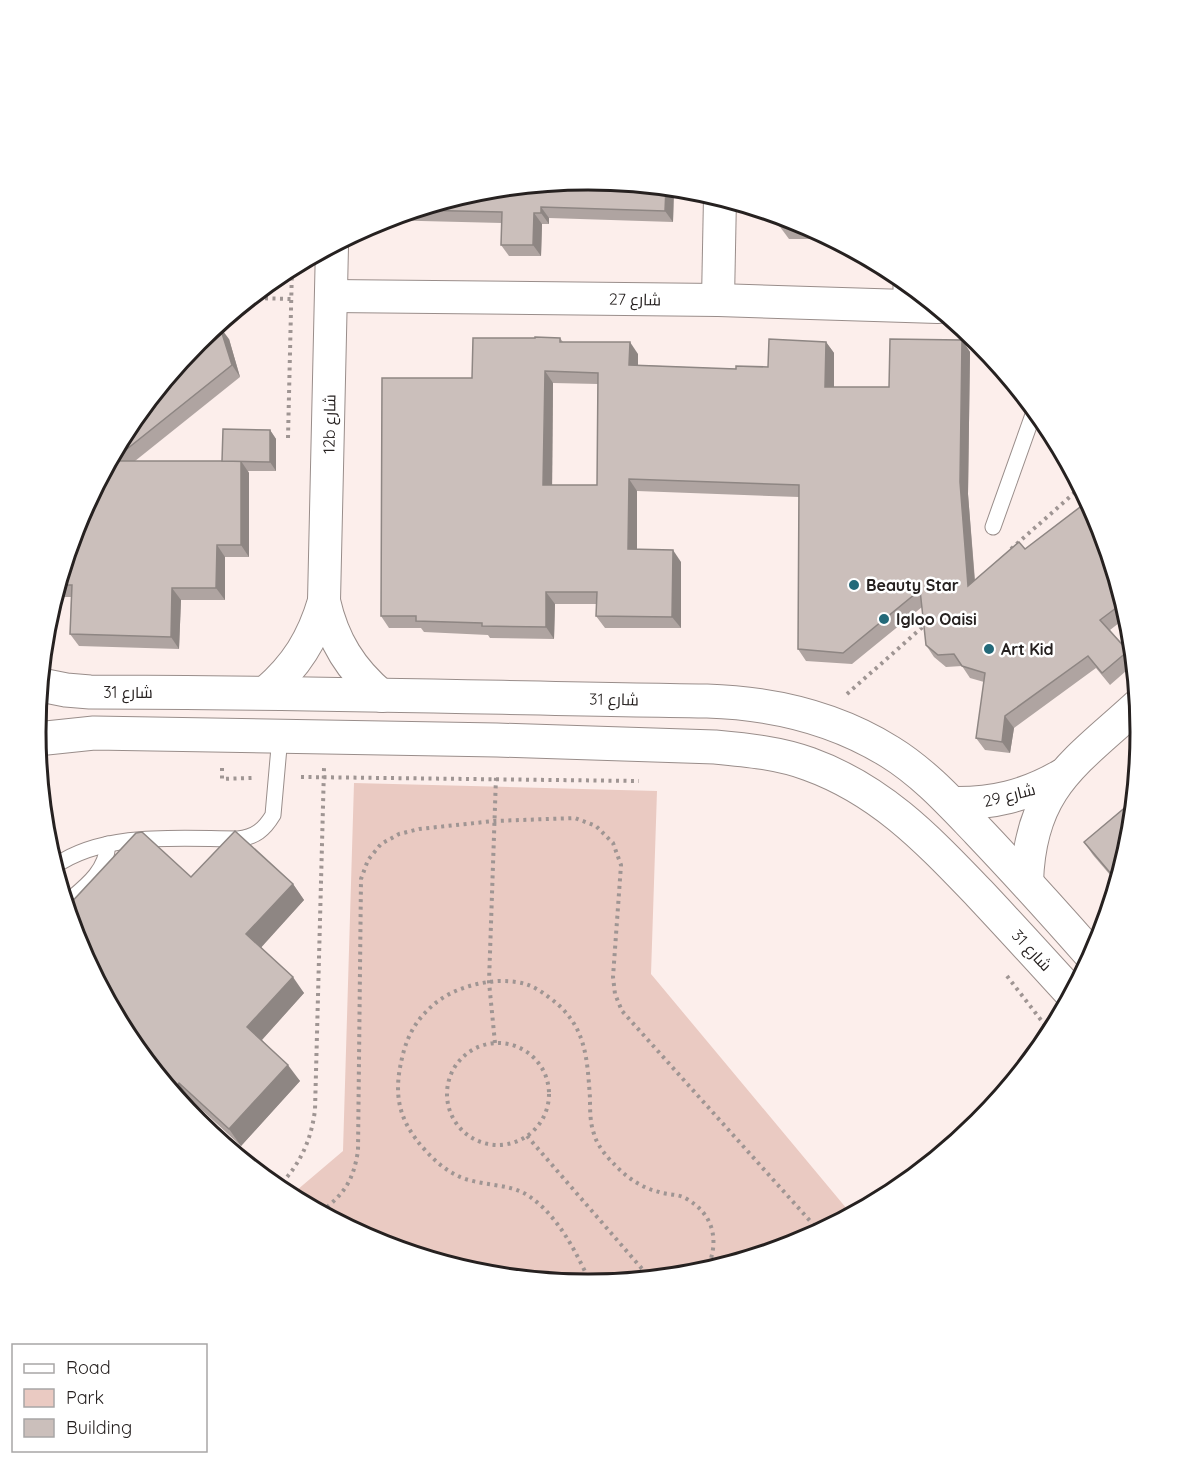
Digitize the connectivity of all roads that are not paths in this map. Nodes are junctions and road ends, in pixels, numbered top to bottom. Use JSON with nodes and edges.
{"nodes":[{"id":1,"x":720,"y":206,"type":"edge"},
{"id":2,"x":332,"y":255,"type":"edge"},
{"id":3,"x":901,"y":291,"type":"edge"},
{"id":4,"x":332,"y":296,"type":"junction"},
{"id":5,"x":718,"y":300,"type":"junction"},
{"id":6,"x":1031,"y":420,"type":"edge"},
{"id":7,"x":993,"y":526,"type":"dead end"},
{"id":8,"x":324,"y":601,"type":"junction"},
{"id":9,"x":49,"y":687,"type":"edge"},
{"id":10,"x":266,"y":692,"type":"junction"},
{"id":11,"x":382,"y":696,"type":"junction"},
{"id":12,"x":1129,"y":713,"type":"edge"},
{"id":13,"x":280,"y":736,"type":"junction"},
{"id":14,"x":46,"y":738,"type":"edge"},
{"id":15,"x":1062,"y":775,"type":"junction"},
{"id":16,"x":951,"y":803,"type":"junction"},
{"id":17,"x":108,"y":844,"type":"junction"},
{"id":18,"x":62,"y":861,"type":"edge"},
{"id":19,"x":1027,"y":882,"type":"junction"},
{"id":20,"x":72,"y":897,"type":"edge"},
{"id":21,"x":1085,"y":948,"type":"edge"},
{"id":22,"x":1066,"y":988,"type":"edge"}],
"edges":[{"from":1,"to":5,"type":"street"},
{"from":2,"to":4,"type":"street","name":"12b شارع"},
{"from":3,"to":5,"type":"street","name":"شارع 27"},
{"from":4,"to":5,"type":"street","name":"شارع 27"},
{"from":4,"to":8,"type":"street","name":"12b شارع"},
{"from":6,"to":7,"type":"lane"},
{"from":8,"to":10,"type":"street","name":"12b شارع"},
{"from":8,"to":11,"type":"street","name":"12b شارع"},
{"from":9,"to":10,"type":"street","name":"شارع 31"},
{"from":10,"to":11,"type":"street","name":"شارع 31"},
{"from":11,"to":16,"type":"street","name":"شارع 31"},
{"from":12,"to":15,"type":"street","name":"شارع 29"},
{"from":13,"to":14,"type":"street","name":"شارع 31"},
{"from":13,"to":17,"type":"lane"},
{"from":13,"to":22,"type":"street","name":"شارع 31"},
{"from":15,"to":16,"type":"street","name":"شارع 29"},
{"from":15,"to":19,"type":"street","name":"شارع 29"},
{"from":16,"to":19,"type":"street","name":"شارع 31"},
{"from":17,"to":18,"type":"lane"},
{"from":17,"to":20,"type":"lane"},
{"from":19,"to":21,"type":"street","name":"شارع 31"}]}
